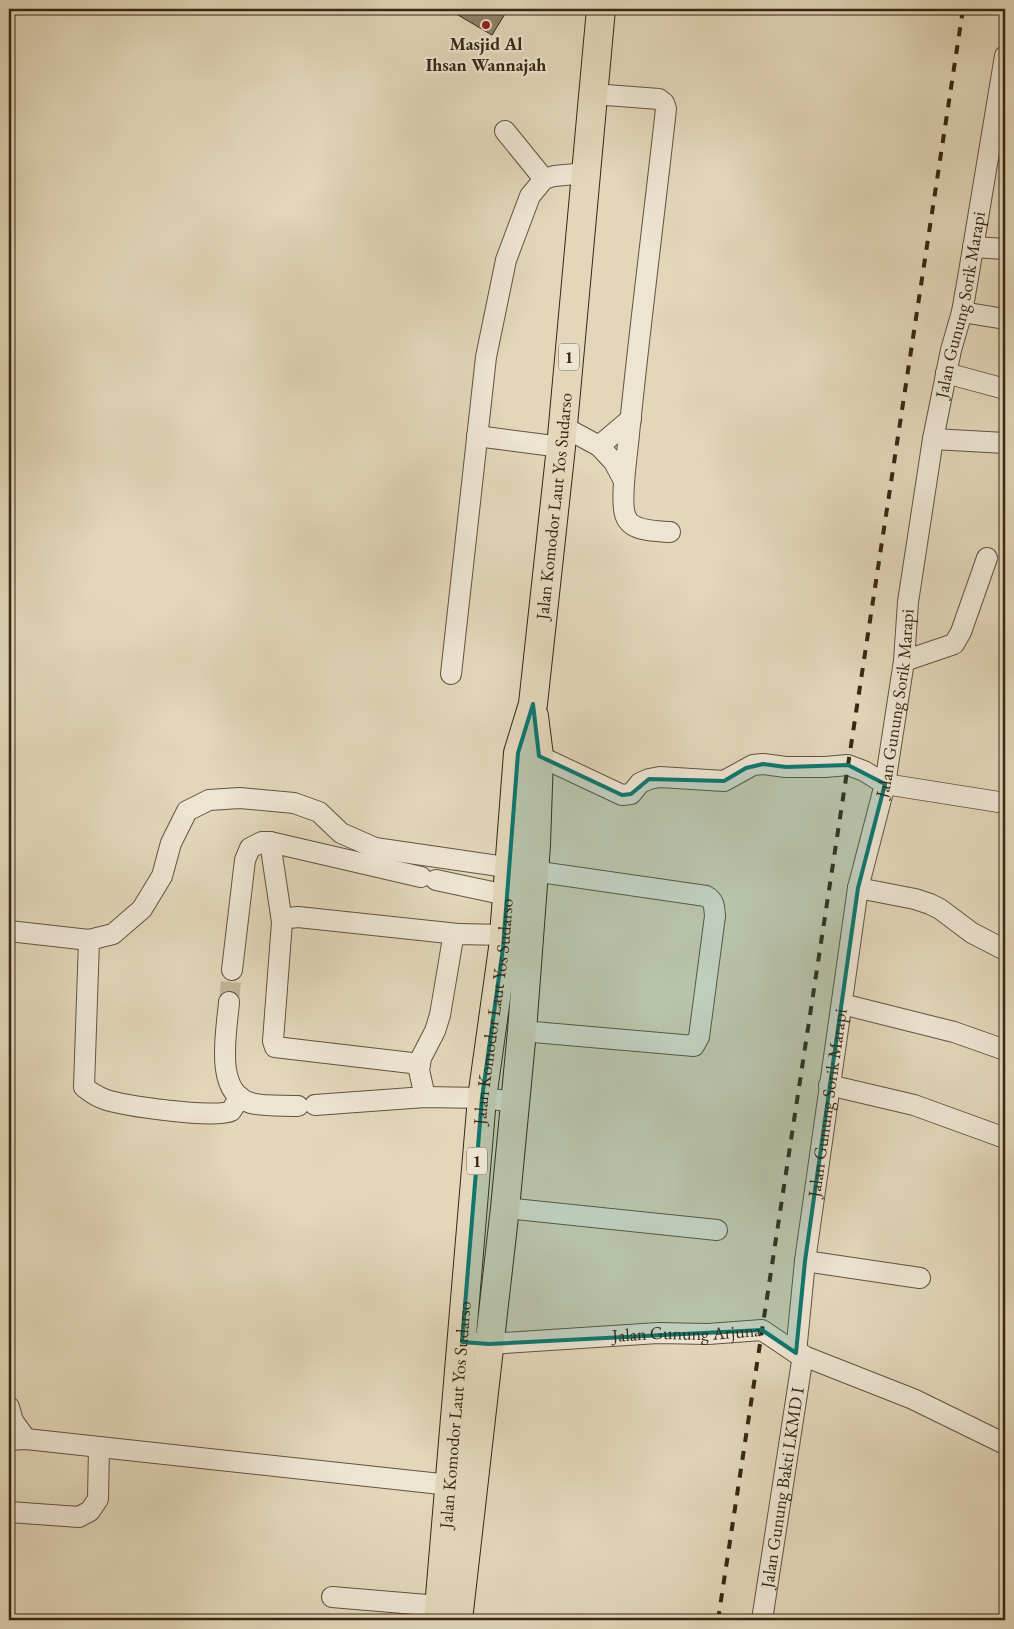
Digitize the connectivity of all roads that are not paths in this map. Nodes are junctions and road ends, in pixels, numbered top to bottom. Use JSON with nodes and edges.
{"nodes":[{"id":1,"x":601,"y":9,"type":"edge"},
{"id":2,"x":1005,"y":56,"type":"edge"},
{"id":3,"x":593,"y":94,"type":"junction"},
{"id":4,"x":1000,"y":118,"type":"edge"},
{"id":5,"x":505,"y":131,"type":"dead end"},
{"id":6,"x":586,"y":173,"type":"junction"},
{"id":7,"x":544,"y":180,"type":"junction"},
{"id":8,"x":973,"y":247,"type":"junction"},
{"id":9,"x":1005,"y":249,"type":"edge"},
{"id":10,"x":962,"y":312,"type":"junction"},
{"id":11,"x":1005,"y":319,"type":"edge"},
{"id":12,"x":946,"y":374,"type":"junction"},
{"id":13,"x":1005,"y":390,"type":"edge"},
{"id":14,"x":631,"y":419,"type":"junction"},
{"id":15,"x":477,"y":436,"type":"junction"},
{"id":16,"x":561,"y":437,"type":"junction"},
{"id":17,"x":933,"y":439,"type":"junction"},
{"id":18,"x":1005,"y":443,"type":"edge"},
{"id":19,"x":600,"y":446,"type":"junction"},
{"id":20,"x":624,"y":481,"type":"junction"},
{"id":21,"x":670,"y":532,"type":"dead end"},
{"id":22,"x":987,"y":558,"type":"dead end"},
{"id":23,"x":904,"y":661,"type":"junction"},
{"id":24,"x":451,"y":674,"type":"dead end"},
{"id":25,"x":528,"y":755,"type":"junction"},
{"id":26,"x":886,"y":784,"type":"junction"},
{"id":27,"x":1005,"y":802,"type":"edge"},
{"id":28,"x":270,"y":842,"type":"junction"},
{"id":29,"x":522,"y":870,"type":"junction"},
{"id":30,"x":858,"y":888,"type":"junction"},
{"id":31,"x":520,"y":898,"type":"junction"},
{"id":32,"x":282,"y":922,"type":"junction"},
{"id":33,"x":9,"y":931,"type":"edge"},
{"id":34,"x":458,"y":934,"type":"junction"},
{"id":35,"x":504,"y":935,"type":"junction"},
{"id":36,"x":89,"y":940,"type":"junction"},
{"id":37,"x":1005,"y":950,"type":"edge"},
{"id":38,"x":232,"y":970,"type":"tunnel mouth"},
{"id":39,"x":229,"y":1002,"type":"tunnel mouth"},
{"id":40,"x":842,"y":1004,"type":"junction"},
{"id":41,"x":522,"y":1032,"type":"junction"},
{"id":42,"x":1005,"y":1050,"type":"edge"},
{"id":43,"x":420,"y":1064,"type":"junction"},
{"id":44,"x":829,"y":1085,"type":"junction"},
{"id":45,"x":240,"y":1097,"type":"junction"},
{"id":46,"x":425,"y":1097,"type":"junction"},
{"id":47,"x":482,"y":1098,"type":"junction"},
{"id":48,"x":516,"y":1102,"type":"junction"},
{"id":49,"x":1005,"y":1138,"type":"edge"},
{"id":50,"x":505,"y":1208,"type":"junction"},
{"id":51,"x":717,"y":1230,"type":"dead end"},
{"id":52,"x":805,"y":1261,"type":"junction"},
{"id":53,"x":920,"y":1278,"type":"dead end"},
{"id":54,"x":462,"y":1342,"type":"junction"},
{"id":55,"x":489,"y":1344,"type":"junction"},
{"id":56,"x":800,"y":1354,"type":"junction"},
{"id":57,"x":9,"y":1407,"type":"edge"},
{"id":58,"x":17,"y":1440,"type":"edge"},
{"id":59,"x":1005,"y":1444,"type":"edge"},
{"id":60,"x":99,"y":1447,"type":"junction"},
{"id":61,"x":450,"y":1485,"type":"junction"},
{"id":62,"x":9,"y":1512,"type":"edge"},
{"id":63,"x":332,"y":1597,"type":"dead end"},
{"id":64,"x":445,"y":1616,"type":"edge"},
{"id":65,"x":762,"y":1620,"type":"edge"}],
"edges":[{"from":1,"to":3,"type":"highway","name":"Jalan Komodor Laut Yos Sudarso","number":"1"},
{"from":2,"to":4,"type":"street","name":"Jalan Gunung Sorik Marapi"},
{"from":3,"to":6,"type":"highway","name":"Jalan Komodor Laut Yos Sudarso","number":"1"},
{"from":3,"to":14,"type":"street"},
{"from":4,"to":8,"type":"street","name":"Jalan Gunung Sorik Marapi"},
{"from":5,"to":7,"type":"street"},
{"from":6,"to":7,"type":"street"},
{"from":6,"to":16,"type":"highway","name":"Jalan Komodor Laut Yos Sudarso","number":"1"},
{"from":7,"to":15,"type":"street"},
{"from":8,"to":9,"type":"street"},
{"from":8,"to":10,"type":"street","name":"Jalan Gunung Sorik Marapi"},
{"from":10,"to":11,"type":"street"},
{"from":10,"to":12,"type":"street","name":"Jalan Gunung Sorik Marapi"},
{"from":12,"to":13,"type":"street"},
{"from":12,"to":17,"type":"street","name":"Jalan Gunung Sorik Marapi"},
{"from":14,"to":19,"type":"street"},
{"from":14,"to":20,"type":"street"},
{"from":15,"to":16,"type":"street"},
{"from":15,"to":24,"type":"street"},
{"from":16,"to":19,"type":"street"},
{"from":16,"to":25,"type":"highway","name":"Jalan Komodor Laut Yos Sudarso","number":"1"},
{"from":17,"to":18,"type":"street"},
{"from":17,"to":23,"type":"street","name":"Jalan Gunung Sorik Marapi"},
{"from":19,"to":20,"type":"street"},
{"from":20,"to":21,"type":"street"},
{"from":22,"to":23,"type":"street"},
{"from":23,"to":26,"type":"street","name":"Jalan Gunung Sorik Marapi"},
{"from":25,"to":26,"type":"street"},
{"from":25,"to":29,"type":"highway","name":"Jalan Komodor Laut Yos Sudarso","number":"1"},
{"from":26,"to":27,"type":"street"},
{"from":26,"to":30,"type":"street","name":"Jalan Gunung Sorik Marapi"},
{"from":28,"to":31,"type":"street"},
{"from":28,"to":32,"type":"street"},
{"from":28,"to":38,"type":"street"},
{"from":29,"to":31,"type":"highway","name":"Jalan Komodor Laut Yos Sudarso","number":"1"},
{"from":29,"to":36,"type":"street"},
{"from":29,"to":41,"type":"street"},
{"from":30,"to":37,"type":"street"},
{"from":30,"to":40,"type":"street","name":"Jalan Gunung Sorik Marapi"},
{"from":31,"to":35,"type":"highway","name":"Jalan Komodor Laut Yos Sudarso","number":"1"},
{"from":31,"to":41,"type":"highway","name":"Jalan Komodor Laut Yos Sudarso","number":"1"},
{"from":32,"to":34,"type":"street"},
{"from":32,"to":43,"type":"street"},
{"from":33,"to":36,"type":"street"},
{"from":34,"to":35,"type":"street"},
{"from":34,"to":43,"type":"street"},
{"from":35,"to":47,"type":"highway","name":"Jalan Komodor Laut Yos Sudarso","number":"1"},
{"from":36,"to":45,"type":"street"},
{"from":39,"to":45,"type":"street"},
{"from":40,"to":42,"type":"street"},
{"from":40,"to":44,"type":"street","name":"Jalan Gunung Sorik Marapi"},
{"from":41,"to":48,"type":"highway","name":"Jalan Komodor Laut Yos Sudarso","number":"1"},
{"from":43,"to":46,"type":"street"},
{"from":44,"to":49,"type":"street"},
{"from":44,"to":52,"type":"street","name":"Jalan Gunung Sorik Marapi"},
{"from":45,"to":46,"type":"street"},
{"from":46,"to":47,"type":"street"},
{"from":47,"to":48,"type":"street"},
{"from":47,"to":54,"type":"highway","name":"Jalan Komodor Laut Yos Sudarso","number":"1"},
{"from":48,"to":50,"type":"highway","name":"Jalan Komodor Laut Yos Sudarso","number":"1"},
{"from":50,"to":51,"type":"street"},
{"from":50,"to":55,"type":"highway","name":"Jalan Komodor Laut Yos Sudarso","number":"1"},
{"from":52,"to":53,"type":"street"},
{"from":52,"to":56,"type":"street","name":"Jalan Gunung Sorik Marapi"},
{"from":54,"to":55,"type":"street","name":"Jalan Gunung Arjuna"},
{"from":54,"to":61,"type":"highway","name":"Jalan Komodor Laut Yos Sudarso","number":"1"},
{"from":55,"to":56,"type":"street","name":"Jalan Gunung Arjuna"},
{"from":55,"to":64,"type":"highway","name":"Jalan Komodor Laut Yos Sudarso","number":"1"},
{"from":56,"to":59,"type":"street","name":"Jalan Gunung Arjuna"},
{"from":56,"to":65,"type":"street","name":"Jalan Gunung Bakti LKMD I"},
{"from":57,"to":58,"type":"street"},
{"from":58,"to":60,"type":"street"},
{"from":60,"to":61,"type":"street"},
{"from":60,"to":62,"type":"street"},
{"from":61,"to":64,"type":"highway","name":"Jalan Komodor Laut Yos Sudarso","number":"1"},
{"from":63,"to":64,"type":"street"}]}
